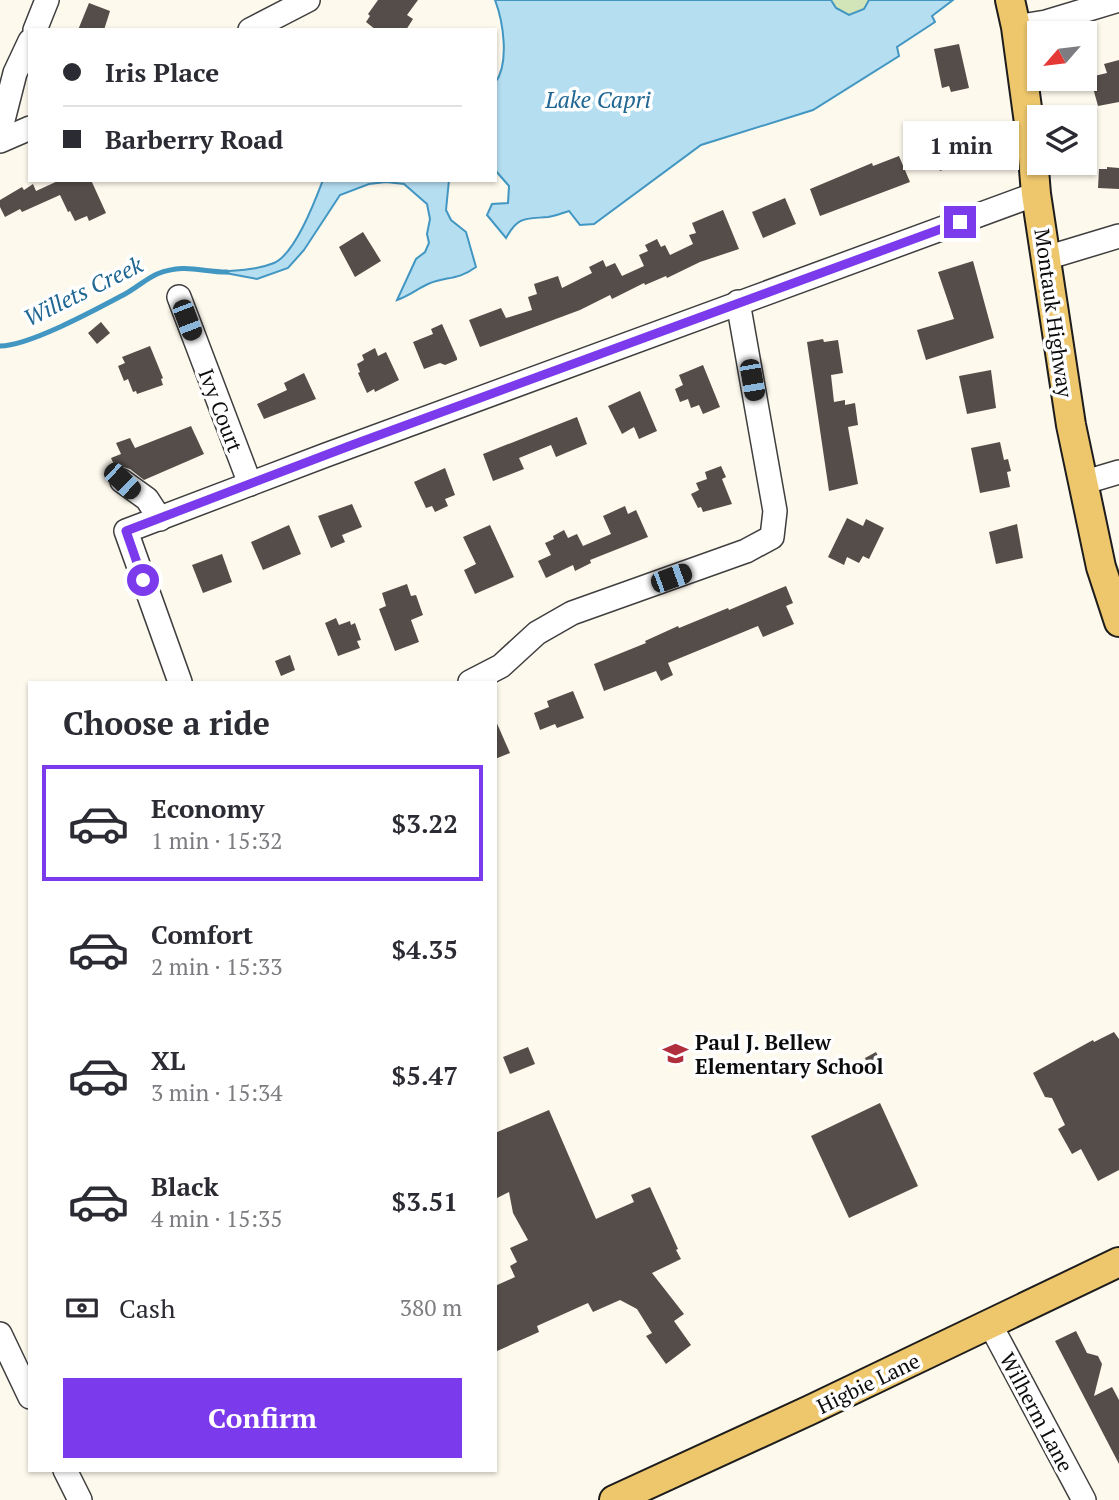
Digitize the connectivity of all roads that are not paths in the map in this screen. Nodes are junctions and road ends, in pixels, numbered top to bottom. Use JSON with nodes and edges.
{"nodes":[{"id":1,"x":47,"y":0,"type":"edge"},
{"id":2,"x":308,"y":0,"type":"edge"},
{"id":3,"x":1119,"y":0,"type":"edge"},
{"id":4,"x":1013,"y":13,"type":"edge"},
{"id":5,"x":35,"y":28,"type":"edge"},
{"id":6,"x":254,"y":28,"type":"edge"},
{"id":7,"x":28,"y":43,"type":"edge"},
{"id":8,"x":8,"y":68,"type":"edge"},
{"id":9,"x":28,"y":129,"type":"edge"},
{"id":10,"x":0,"y":132,"type":"edge"},
{"id":11,"x":0,"y":141,"type":"edge"},
{"id":12,"x":1037,"y":194,"type":"junction"},
{"id":13,"x":1119,"y":236,"type":"edge"},
{"id":14,"x":1046,"y":258,"type":"junction"},
{"id":15,"x":179,"y":296,"type":"dead end"},
{"id":16,"x":738,"y":302,"type":"junction"},
{"id":17,"x":1119,"y":472,"type":"edge"},
{"id":18,"x":122,"y":481,"type":"dead end"},
{"id":19,"x":1082,"y":483,"type":"junction"},
{"id":20,"x":250,"y":484,"type":"junction"},
{"id":21,"x":160,"y":519,"type":"junction"},
{"id":22,"x":1119,"y":622,"type":"edge"},
{"id":23,"x":180,"y":681,"type":"edge"},
{"id":24,"x":472,"y":681,"type":"edge"},
{"id":25,"x":1119,"y":1262,"type":"edge"},
{"id":26,"x":990,"y":1324,"type":"junction"},
{"id":27,"x":0,"y":1334,"type":"edge"},
{"id":28,"x":28,"y":1393,"type":"edge"},
{"id":29,"x":66,"y":1472,"type":"edge"},
{"id":30,"x":652,"y":1492,"type":"edge"},
{"id":31,"x":80,"y":1500,"type":"edge"},
{"id":32,"x":614,"y":1500,"type":"edge"},
{"id":33,"x":1084,"y":1500,"type":"edge"}],
"edges":[{"from":1,"to":5,"type":"street"},
{"from":2,"to":6,"type":"street"},
{"from":3,"to":4,"type":"street"},
{"from":4,"to":12,"type":"main road","name":"Montauk Highway"},
{"from":7,"to":8,"type":"street"},
{"from":8,"to":10,"type":"street"},
{"from":9,"to":11,"type":"street"},
{"from":12,"to":14,"type":"main road","name":"Montauk Highway"},
{"from":12,"to":16,"type":"street"},
{"from":13,"to":14,"type":"street"},
{"from":14,"to":19,"type":"main road","name":"Montauk Highway"},
{"from":15,"to":20,"type":"street","name":"Ivy Court"},
{"from":16,"to":20,"type":"street"},
{"from":16,"to":24,"type":"street"},
{"from":17,"to":19,"type":"street"},
{"from":18,"to":21,"type":"street"},
{"from":19,"to":22,"type":"main road","name":"Montauk Highway"},
{"from":20,"to":21,"type":"street"},
{"from":21,"to":23,"type":"street"},
{"from":25,"to":26,"type":"main road","name":"Higbie Lane"},
{"from":26,"to":30,"type":"main road","name":"Higbie Lane"},
{"from":26,"to":33,"type":"street","name":"Wilherm Lane"},
{"from":27,"to":28,"type":"street"},
{"from":29,"to":31,"type":"street"},
{"from":30,"to":32,"type":"main road","name":"Higbie Lane"}]}
